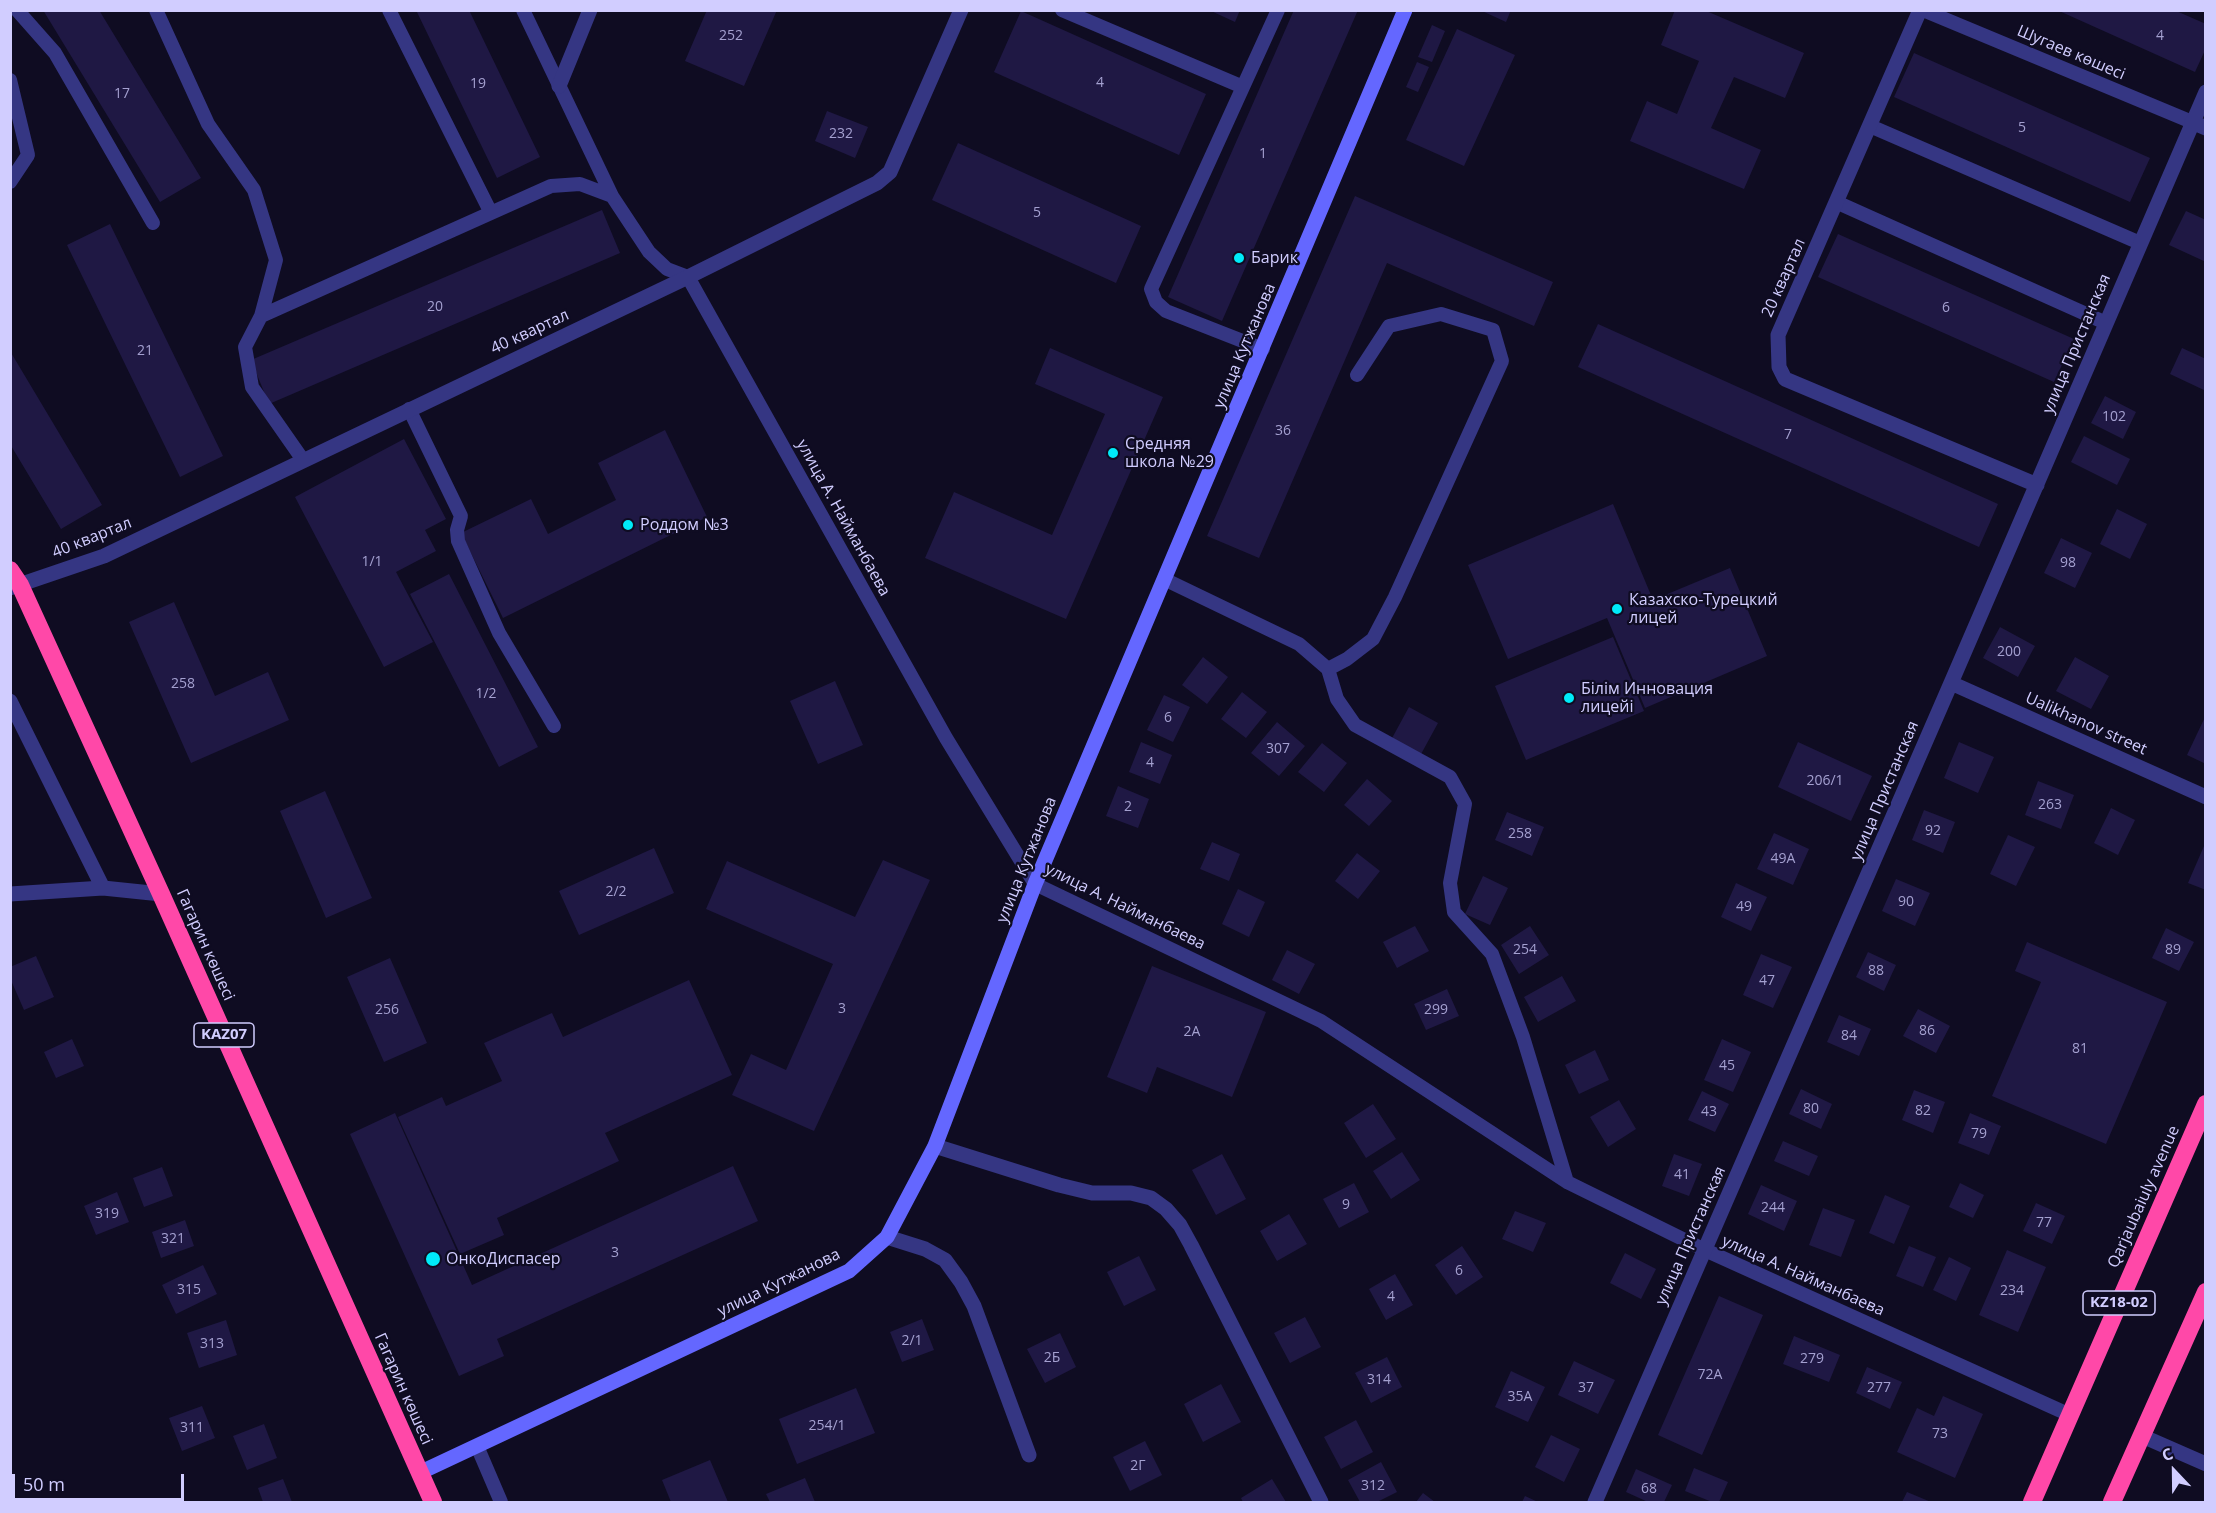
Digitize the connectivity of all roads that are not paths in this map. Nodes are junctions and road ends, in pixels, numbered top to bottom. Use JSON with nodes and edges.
{"nodes":[{"id":1,"x":17,"y":10,"type":"edge"},
{"id":2,"x":156,"y":10,"type":"edge"},
{"id":3,"x":389,"y":10,"type":"edge"},
{"id":4,"x":523,"y":10,"type":"edge"},
{"id":5,"x":590,"y":10,"type":"edge"},
{"id":6,"x":961,"y":10,"type":"edge"},
{"id":7,"x":1062,"y":10,"type":"edge"},
{"id":8,"x":1278,"y":10,"type":"edge"},
{"id":9,"x":1405,"y":10,"type":"edge"},
{"id":10,"x":1922,"y":10,"type":"edge"},
{"id":11,"x":10,"y":80,"type":"edge"},
{"id":12,"x":559,"y":86,"type":"junction"},
{"id":13,"x":1243,"y":87,"type":"junction"},
{"id":14,"x":2205,"y":92,"type":"edge"},
{"id":15,"x":2199,"y":125,"type":"edge"},
{"id":16,"x":1870,"y":126,"type":"junction"},
{"id":17,"x":10,"y":182,"type":"edge"},
{"id":18,"x":612,"y":196,"type":"junction"},
{"id":19,"x":1836,"y":202,"type":"junction"},
{"id":20,"x":491,"y":213,"type":"junction"},
{"id":21,"x":153,"y":223,"type":"dead end"},
{"id":22,"x":2140,"y":243,"type":"junction"},
{"id":23,"x":688,"y":277,"type":"junction"},
{"id":24,"x":261,"y":316,"type":"junction"},
{"id":25,"x":2106,"y":323,"type":"junction"},
{"id":26,"x":1263,"y":348,"type":"junction"},
{"id":27,"x":1357,"y":375,"type":"dead end"},
{"id":28,"x":409,"y":409,"type":"junction"},
{"id":29,"x":303,"y":460,"type":"junction"},
{"id":30,"x":2037,"y":485,"type":"junction"},
{"id":31,"x":1166,"y":580,"type":"junction"},
{"id":32,"x":14,"y":581,"type":"edge"},
{"id":33,"x":1328,"y":669,"type":"junction"},
{"id":34,"x":1952,"y":683,"type":"junction"},
{"id":35,"x":10,"y":701,"type":"edge"},
{"id":36,"x":554,"y":726,"type":"dead end"},
{"id":37,"x":2205,"y":797,"type":"edge"},
{"id":38,"x":1035,"y":884,"type":"junction"},
{"id":39,"x":103,"y":888,"type":"junction"},
{"id":40,"x":10,"y":894,"type":"edge"},
{"id":41,"x":161,"y":894,"type":"junction"},
{"id":42,"x":2205,"y":1104,"type":"edge"},
{"id":43,"x":935,"y":1146,"type":"junction"},
{"id":44,"x":1567,"y":1182,"type":"junction"},
{"id":45,"x":887,"y":1237,"type":"junction"},
{"id":46,"x":1705,"y":1250,"type":"junction"},
{"id":47,"x":2205,"y":1292,"type":"edge"},
{"id":48,"x":2070,"y":1415,"type":"junction"},
{"id":49,"x":2142,"y":1436,"type":"junction"},
{"id":50,"x":477,"y":1446,"type":"junction"},
{"id":51,"x":1029,"y":1455,"type":"dead end"},
{"id":52,"x":2205,"y":1464,"type":"edge"},
{"id":53,"x":419,"y":1473,"type":"junction"},
{"id":54,"x":433,"y":1503,"type":"edge"},
{"id":55,"x":501,"y":1503,"type":"edge"},
{"id":56,"x":1321,"y":1503,"type":"edge"},
{"id":57,"x":1595,"y":1503,"type":"edge"},
{"id":58,"x":2032,"y":1503,"type":"edge"},
{"id":59,"x":2112,"y":1503,"type":"edge"}],
"edges":[{"from":1,"to":21,"type":"lane"},
{"from":2,"to":24,"type":"lane"},
{"from":3,"to":20,"type":"lane"},
{"from":4,"to":12,"type":"lane"},
{"from":5,"to":12,"type":"street"},
{"from":6,"to":23,"type":"street","name":"40 квартал"},
{"from":7,"to":13,"type":"lane"},
{"from":8,"to":13,"type":"lane"},
{"from":9,"to":26,"type":"street","name":"улица Кутжанова"},
{"from":10,"to":15,"type":"lane","name":"Шугаев көшесі"},
{"from":10,"to":16,"type":"street","name":"20 квартал"},
{"from":11,"to":17,"type":"lane"},
{"from":12,"to":18,"type":"lane"},
{"from":13,"to":26,"type":"lane"},
{"from":14,"to":15,"type":"street","name":"улица Пристанская"},
{"from":15,"to":22,"type":"street","name":"улица Пристанская"},
{"from":16,"to":19,"type":"street","name":"20 квартал"},
{"from":16,"to":22,"type":"lane"},
{"from":18,"to":20,"type":"lane"},
{"from":18,"to":23,"type":"lane"},
{"from":19,"to":25,"type":"lane"},
{"from":19,"to":30,"type":"street","name":"20 квартал"},
{"from":20,"to":24,"type":"lane"},
{"from":22,"to":25,"type":"street","name":"улица Пристанская"},
{"from":23,"to":28,"type":"street","name":"40 квартал"},
{"from":23,"to":38,"type":"lane","name":"улица А. Найманбаева"},
{"from":24,"to":29,"type":"lane"},
{"from":25,"to":30,"type":"street","name":"улица Пристанская"},
{"from":26,"to":31,"type":"street","name":"улица Кутжанова"},
{"from":27,"to":33,"type":"lane"},
{"from":28,"to":29,"type":"street","name":"40 квартал"},
{"from":28,"to":36,"type":"lane"},
{"from":29,"to":32,"type":"street","name":"40 квартал"},
{"from":30,"to":34,"type":"street","name":"улица Пристанская"},
{"from":31,"to":33,"type":"lane"},
{"from":31,"to":38,"type":"street","name":"улица Кутжанова"},
{"from":32,"to":41,"type":"highway","name":"Гагарин көшесі","number":"KAZ07"},
{"from":33,"to":44,"type":"lane"},
{"from":34,"to":37,"type":"street","name":"Ualikhanov street"},
{"from":34,"to":46,"type":"street","name":"улица Пристанская"},
{"from":35,"to":39,"type":"street"},
{"from":38,"to":43,"type":"street","name":"улица Кутжанова"},
{"from":38,"to":44,"type":"lane","name":"улица А. Найманбаева"},
{"from":39,"to":40,"type":"street"},
{"from":39,"to":41,"type":"street"},
{"from":41,"to":53,"type":"highway","name":"Гагарин көшесі","number":"KAZ07"},
{"from":42,"to":48,"type":"highway","name":"Qarjaubaiuly avenue","number":"KZ18-02"},
{"from":43,"to":45,"type":"street","name":"улица Кутжанова"},
{"from":43,"to":56,"type":"street"},
{"from":44,"to":46,"type":"lane","name":"улица А. Найманбаева"},
{"from":45,"to":50,"type":"street","name":"улица Кутжанова"},
{"from":45,"to":51,"type":"street"},
{"from":46,"to":48,"type":"lane","name":"улица А. Найманбаева"},
{"from":46,"to":57,"type":"street","name":"улица Пристанская"},
{"from":47,"to":49,"type":"highway"},
{"from":48,"to":58,"type":"highway","name":"Qarjaubaiuly avenue","number":"KZ18-02"},
{"from":49,"to":52,"type":"street"},
{"from":49,"to":59,"type":"highway"},
{"from":50,"to":53,"type":"street","name":"улица Кутжанова"},
{"from":50,"to":55,"type":"lane"},
{"from":53,"to":54,"type":"highway","name":"Гагарин көшесі","number":"KAZ07"}]}
